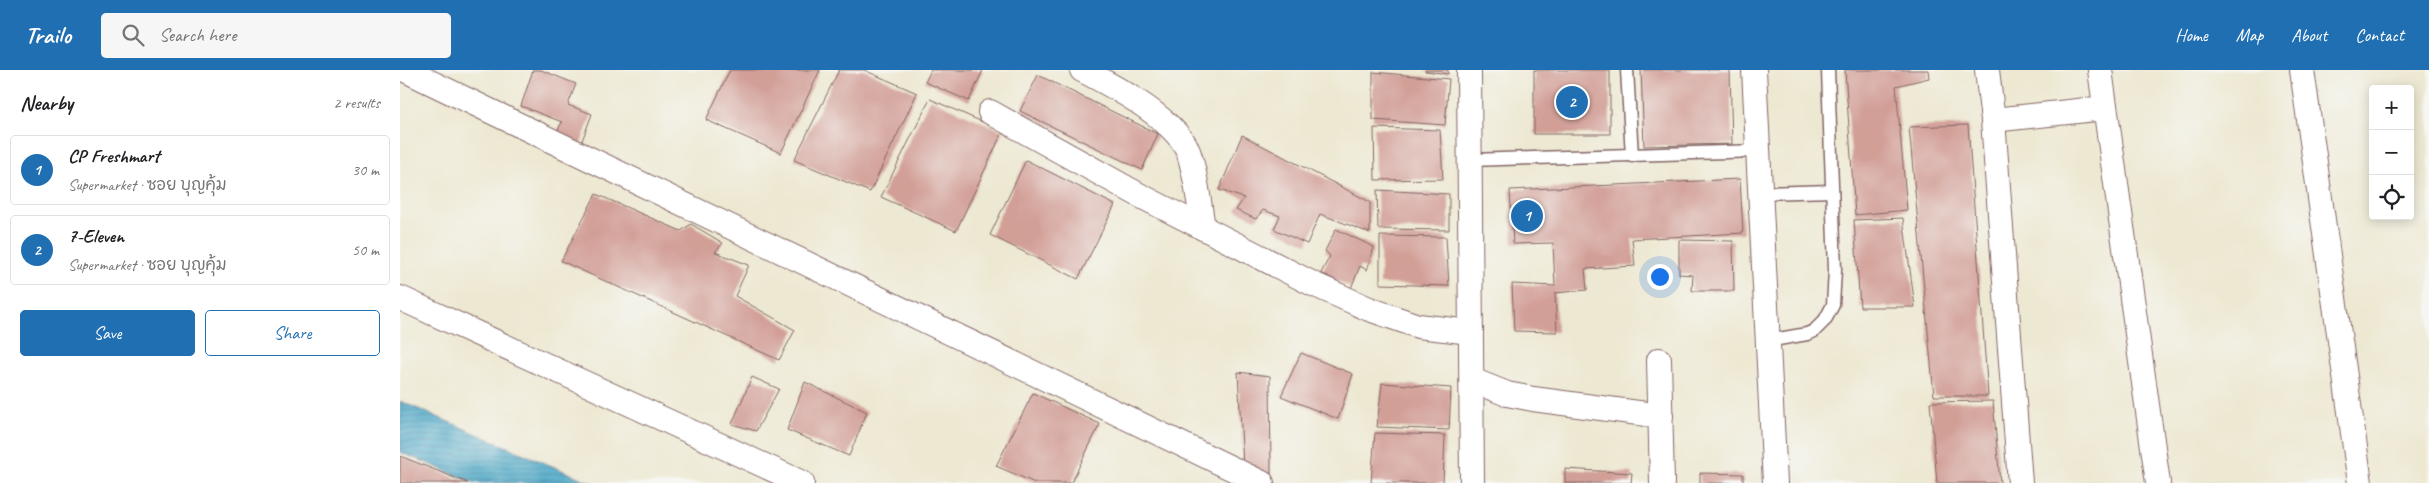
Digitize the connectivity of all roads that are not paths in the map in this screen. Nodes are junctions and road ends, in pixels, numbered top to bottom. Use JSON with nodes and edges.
{"nodes":[{"id":1,"x":405,"y":70,"type":"edge"},
{"id":2,"x":1082,"y":70,"type":"edge"},
{"id":3,"x":1469,"y":70,"type":"edge"},
{"id":4,"x":1627,"y":70,"type":"edge"},
{"id":5,"x":1754,"y":70,"type":"edge"},
{"id":6,"x":1828,"y":70,"type":"edge"},
{"id":7,"x":1987,"y":70,"type":"edge"},
{"id":8,"x":2100,"y":70,"type":"edge"},
{"id":9,"x":2302,"y":70,"type":"edge"},
{"id":10,"x":2105,"y":108,"type":"junction"},
{"id":11,"x":990,"y":112,"type":"dead end"},
{"id":12,"x":1993,"y":120,"type":"junction"},
{"id":13,"x":1758,"y":152,"type":"junction"},
{"id":14,"x":1632,"y":156,"type":"junction"},
{"id":15,"x":1470,"y":160,"type":"junction"},
{"id":16,"x":1832,"y":191,"type":"junction"},
{"id":17,"x":1760,"y":193,"type":"junction"},
{"id":18,"x":1203,"y":228,"type":"junction"},
{"id":19,"x":400,"y":298,"type":"edge"},
{"id":20,"x":1471,"y":332,"type":"junction"},
{"id":21,"x":1767,"y":341,"type":"junction"},
{"id":22,"x":1659,"y":360,"type":"dead end"},
{"id":23,"x":1472,"y":380,"type":"junction"},
{"id":24,"x":1661,"y":416,"type":"junction"},
{"id":25,"x":802,"y":483,"type":"edge"},
{"id":26,"x":1262,"y":483,"type":"edge"},
{"id":27,"x":1472,"y":483,"type":"edge"},
{"id":28,"x":1662,"y":483,"type":"edge"},
{"id":29,"x":1775,"y":483,"type":"edge"},
{"id":30,"x":2020,"y":483,"type":"edge"},
{"id":31,"x":2158,"y":483,"type":"edge"},
{"id":32,"x":2360,"y":483,"type":"edge"}],
"edges":[{"from":1,"to":26,"type":"street"},
{"from":2,"to":18,"type":"street"},
{"from":3,"to":15,"type":"street"},
{"from":4,"to":14,"type":"lane"},
{"from":5,"to":13,"type":"street"},
{"from":6,"to":16,"type":"lane"},
{"from":7,"to":12,"type":"street"},
{"from":8,"to":10,"type":"street"},
{"from":9,"to":32,"type":"street"},
{"from":10,"to":12,"type":"street"},
{"from":10,"to":31,"type":"street"},
{"from":11,"to":18,"type":"street"},
{"from":12,"to":30,"type":"street"},
{"from":13,"to":14,"type":"lane"},
{"from":13,"to":17,"type":"street"},
{"from":14,"to":15,"type":"lane"},
{"from":15,"to":20,"type":"street"},
{"from":16,"to":17,"type":"lane"},
{"from":16,"to":21,"type":"lane"},
{"from":17,"to":21,"type":"street"},
{"from":18,"to":20,"type":"street"},
{"from":19,"to":25,"type":"street"},
{"from":20,"to":23,"type":"street"},
{"from":21,"to":29,"type":"street"},
{"from":22,"to":24,"type":"street"},
{"from":23,"to":24,"type":"street"},
{"from":23,"to":27,"type":"street"},
{"from":24,"to":28,"type":"street"}]}
